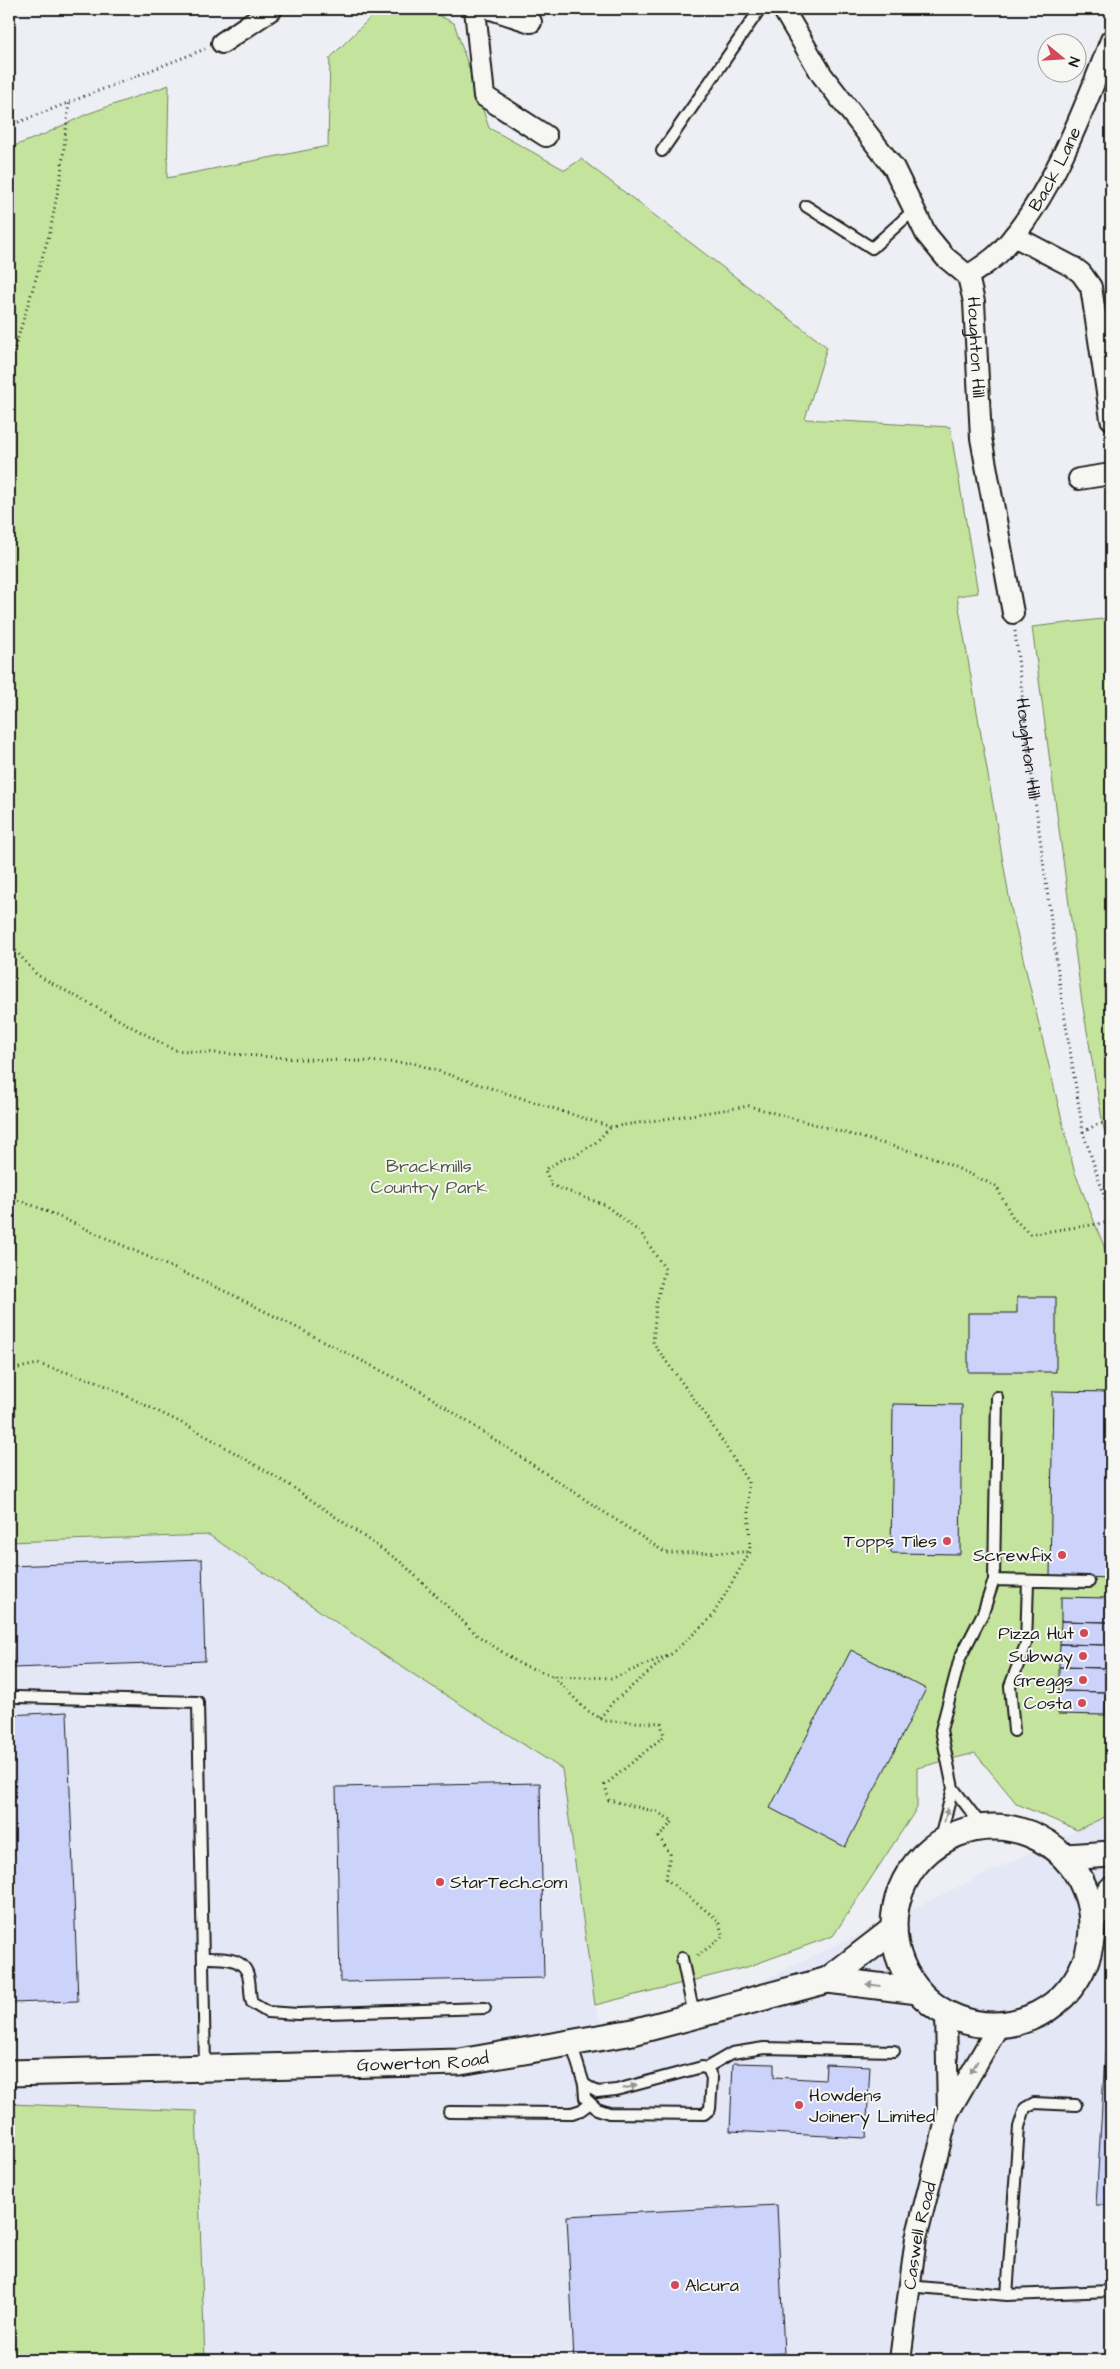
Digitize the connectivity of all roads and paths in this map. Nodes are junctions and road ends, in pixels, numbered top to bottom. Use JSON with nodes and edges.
{"nodes":[{"id":1,"x":272,"y":9,"type":"edge"},
{"id":2,"x":475,"y":9,"type":"edge"},
{"id":3,"x":491,"y":9,"type":"edge"},
{"id":4,"x":760,"y":9,"type":"edge"},
{"id":5,"x":783,"y":9,"type":"edge"},
{"id":6,"x":531,"y":22,"type":"dead end"},
{"id":7,"x":1111,"y":40,"type":"edge"},
{"id":8,"x":222,"y":43,"type":"joint"},
{"id":9,"x":69,"y":103,"type":"junction"},
{"id":10,"x":9,"y":126,"type":"edge"},
{"id":11,"x":546,"y":136,"type":"dead end"},
{"id":12,"x":662,"y":152,"type":"dead end"},
{"id":13,"x":806,"y":206,"type":"dead end"},
{"id":14,"x":915,"y":209,"type":"junction"},
{"id":15,"x":1014,"y":236,"type":"junction"},
{"id":16,"x":968,"y":276,"type":"junction"},
{"id":17,"x":9,"y":367,"type":"edge"},
{"id":18,"x":1111,"y":419,"type":"edge"},
{"id":19,"x":1111,"y":474,"type":"edge"},
{"id":20,"x":1080,"y":479,"type":"dead end"},
{"id":21,"x":1013,"y":613,"type":"joint"},
{"id":22,"x":9,"y":943,"type":"edge"},
{"id":23,"x":1111,"y":1121,"type":"edge"},
{"id":24,"x":611,"y":1127,"type":"junction"},
{"id":25,"x":1084,"y":1132,"type":"junction"},
{"id":26,"x":9,"y":1197,"type":"edge"},
{"id":27,"x":1111,"y":1216,"type":"edge"},
{"id":28,"x":1111,"y":1222,"type":"edge"},
{"id":29,"x":9,"y":1370,"type":"edge"},
{"id":30,"x":997,"y":1397,"type":"dead end"},
{"id":31,"x":750,"y":1552,"type":"junction"},
{"id":32,"x":994,"y":1580,"type":"junction"},
{"id":33,"x":1028,"y":1581,"type":"junction"},
{"id":34,"x":1089,"y":1582,"type":"dead end"},
{"id":35,"x":671,"y":1654,"type":"junction"},
{"id":36,"x":553,"y":1676,"type":"junction"},
{"id":37,"x":17,"y":1697,"type":"dead end"},
{"id":38,"x":600,"y":1718,"type":"junction"},
{"id":39,"x":1014,"y":1731,"type":"dead end"},
{"id":40,"x":953,"y":1788,"type":"junction"},
{"id":41,"x":982,"y":1826,"type":"junction"},
{"id":42,"x":939,"y":1842,"type":"junction"},
{"id":43,"x":1111,"y":1854,"type":"edge"},
{"id":44,"x":1066,"y":1857,"type":"junction"},
{"id":45,"x":1111,"y":1890,"type":"edge"},
{"id":46,"x":1093,"y":1919,"type":"junction"},
{"id":47,"x":894,"y":1929,"type":"junction"},
{"id":48,"x":203,"y":1958,"type":"junction"},
{"id":49,"x":683,"y":1961,"type":"joint"},
{"id":50,"x":828,"y":1980,"type":"junction"},
{"id":51,"x":918,"y":1991,"type":"junction"},
{"id":52,"x":485,"y":2008,"type":"dead end"},
{"id":53,"x":946,"y":2014,"type":"junction"},
{"id":54,"x":694,"y":2016,"type":"junction"},
{"id":55,"x":999,"y":2026,"type":"junction"},
{"id":56,"x":571,"y":2043,"type":"junction"},
{"id":57,"x":894,"y":2051,"type":"dead end"},
{"id":58,"x":706,"y":2068,"type":"junction"},
{"id":59,"x":205,"y":2069,"type":"junction"},
{"id":60,"x":9,"y":2073,"type":"edge"},
{"id":61,"x":584,"y":2084,"type":"junction"},
{"id":62,"x":590,"y":2104,"type":"junction"},
{"id":63,"x":1076,"y":2105,"type":"dead end"},
{"id":64,"x":448,"y":2112,"type":"dead end"},
{"id":65,"x":948,"y":2113,"type":"junction"},
{"id":66,"x":908,"y":2286,"type":"junction"},
{"id":67,"x":1111,"y":2291,"type":"edge"},
{"id":68,"x":1007,"y":2294,"type":"junction"},
{"id":69,"x":900,"y":2360,"type":"edge"}],
"edges":[{"from":1,"to":8,"type":"street"},
{"from":2,"to":11,"type":"street"},
{"from":3,"to":6,"type":"street"},
{"from":4,"to":12,"type":"lane"},
{"from":5,"to":14,"type":"street"},
{"from":7,"to":15,"type":"street","name":"Back Lane"},
{"from":8,"to":9,"type":"path"},
{"from":9,"to":10,"type":"path"},
{"from":9,"to":17,"type":"path"},
{"from":13,"to":14,"type":"lane"},
{"from":14,"to":16,"type":"street"},
{"from":15,"to":16,"type":"street","name":"Back Lane"},
{"from":15,"to":18,"type":"street"},
{"from":16,"to":21,"type":"street","name":"Houghton Hill"},
{"from":19,"to":20,"type":"street"},
{"from":21,"to":25,"type":"path","name":"Houghton Hill"},
{"from":22,"to":24,"type":"path"},
{"from":23,"to":25,"type":"path"},
{"from":24,"to":28,"type":"path"},
{"from":24,"to":31,"type":"path"},
{"from":25,"to":27,"type":"path","name":"Houghton Hill"},
{"from":26,"to":31,"type":"path"},
{"from":29,"to":36,"type":"path"},
{"from":30,"to":32,"type":"lane"},
{"from":31,"to":35,"type":"path"},
{"from":32,"to":33,"type":"lane"},
{"from":32,"to":40,"type":"lane"},
{"from":33,"to":34,"type":"lane"},
{"from":33,"to":39,"type":"lane"},
{"from":35,"to":36,"type":"path"},
{"from":35,"to":38,"type":"path"},
{"from":36,"to":38,"type":"path"},
{"from":37,"to":48,"type":"lane"},
{"from":38,"to":49,"type":"path"},
{"from":40,"to":41,"type":"lane"},
{"from":42,"to":40,"type":"lane","one_way":true},
{"from":41,"to":42,"type":"street"},
{"from":41,"to":44,"type":"street"},
{"from":42,"to":47,"type":"street"},
{"from":43,"to":44,"type":"street"},
{"from":44,"to":46,"type":"street"},
{"from":45,"to":46,"type":"street"},
{"from":46,"to":55,"type":"street"},
{"from":47,"to":50,"type":"street","name":"Gowerton Road"},
{"from":47,"to":51,"type":"street"},
{"from":48,"to":52,"type":"lane"},
{"from":48,"to":59,"type":"lane"},
{"from":49,"to":54,"type":"lane"},
{"from":51,"to":50,"type":"street","name":"Gowerton Road","one_way":true},
{"from":50,"to":54,"type":"street","name":"Gowerton Road"},
{"from":51,"to":53,"type":"street"},
{"from":53,"to":55,"type":"street"},
{"from":53,"to":65,"type":"street","name":"Caswell Road"},
{"from":54,"to":56,"type":"street","name":"Gowerton Road"},
{"from":55,"to":65,"type":"street","name":"Caswell Road","one_way":true},
{"from":56,"to":59,"type":"street","name":"Gowerton Road"},
{"from":56,"to":61,"type":"lane"},
{"from":57,"to":58,"type":"lane"},
{"from":61,"to":58,"type":"lane","one_way":true},
{"from":58,"to":62,"type":"lane"},
{"from":59,"to":60,"type":"street","name":"Gowerton Road"},
{"from":61,"to":62,"type":"lane"},
{"from":62,"to":64,"type":"lane"},
{"from":63,"to":68,"type":"lane"},
{"from":65,"to":66,"type":"street","name":"Caswell Road"},
{"from":66,"to":68,"type":"lane"},
{"from":66,"to":69,"type":"street","name":"Caswell Road"},
{"from":67,"to":68,"type":"lane"}]}
